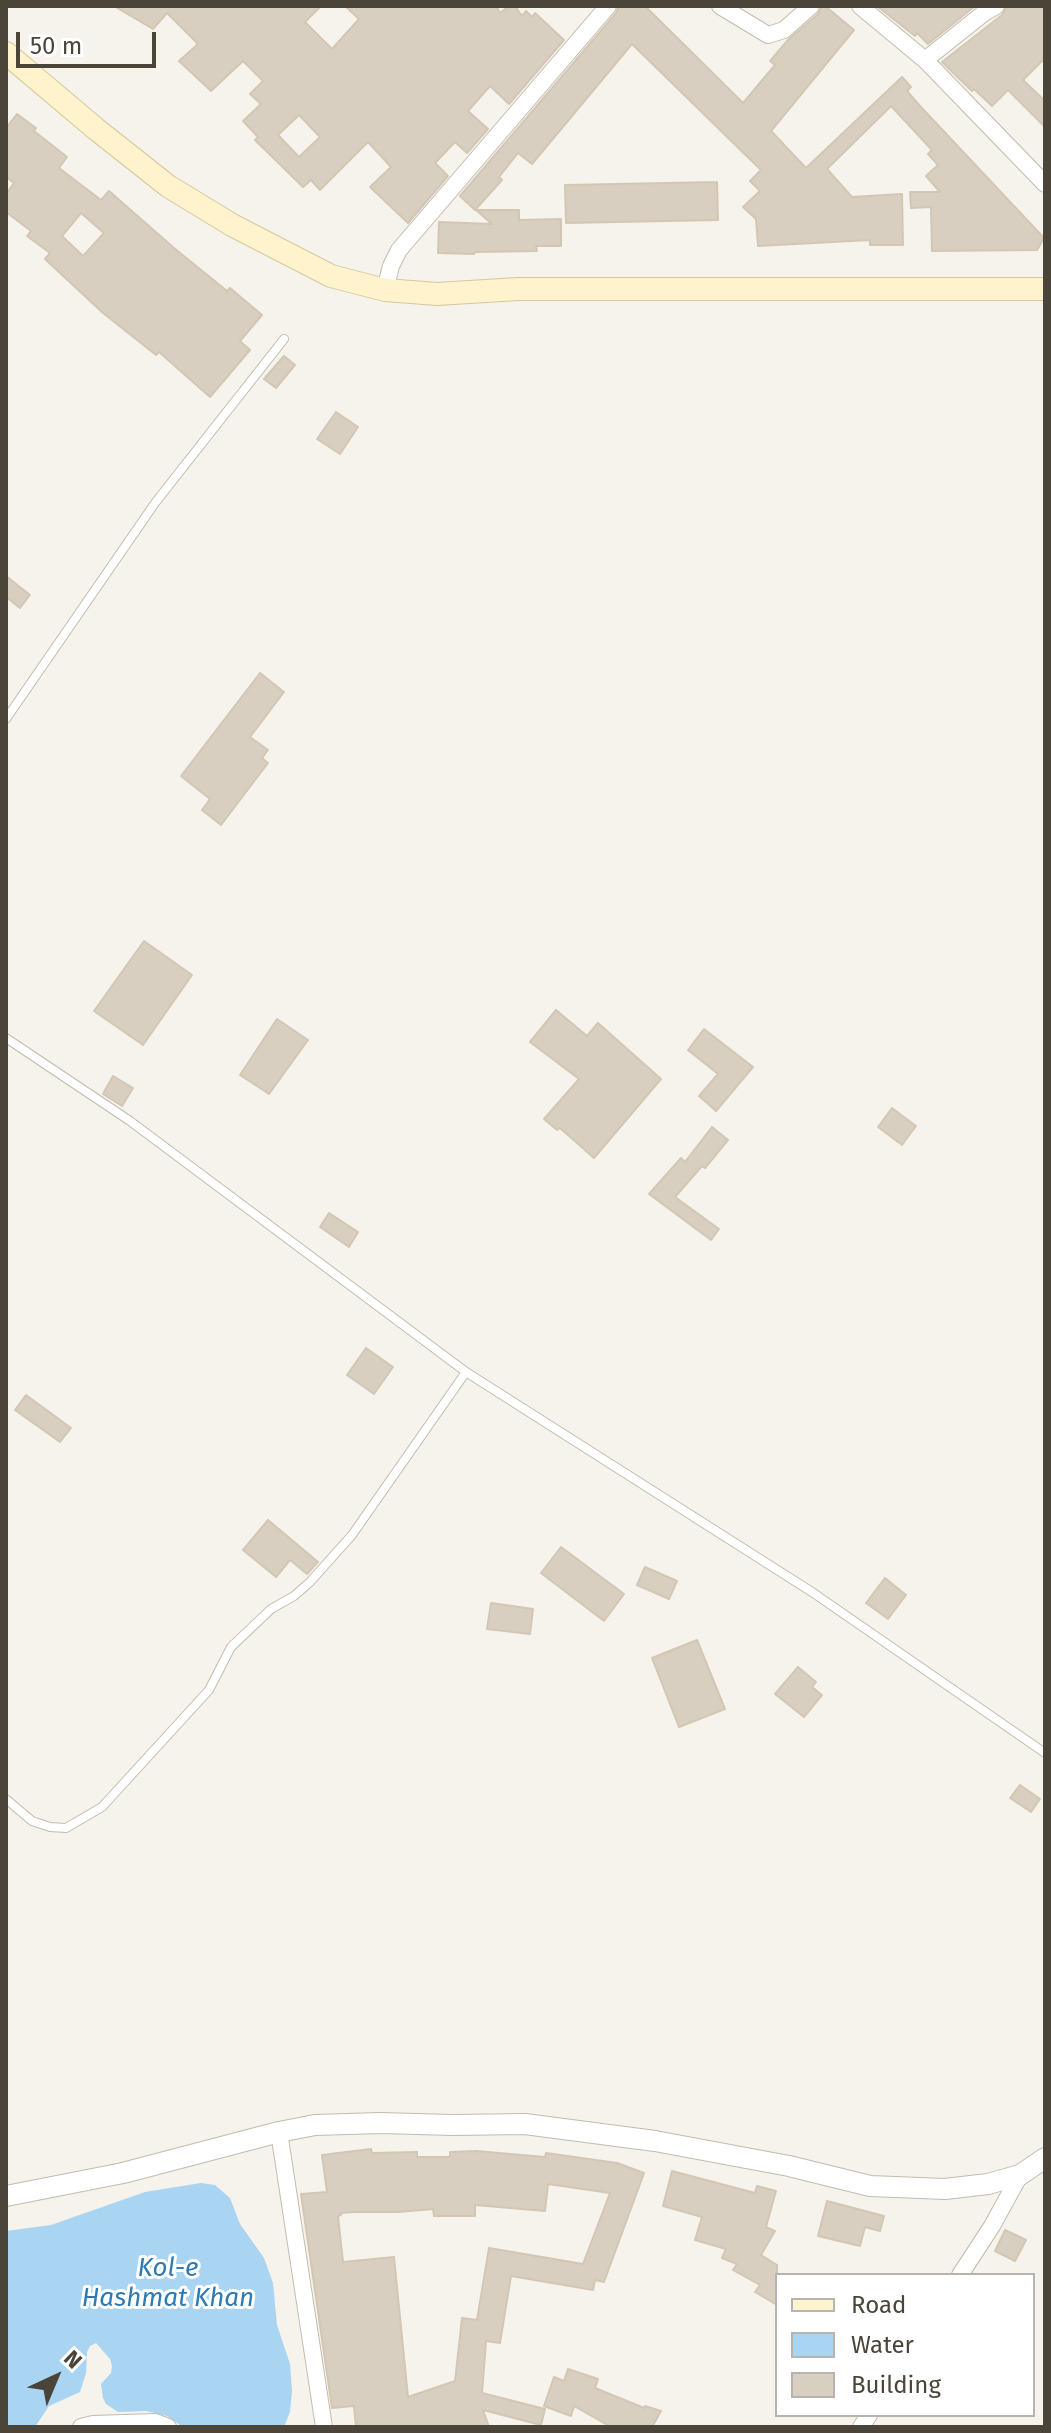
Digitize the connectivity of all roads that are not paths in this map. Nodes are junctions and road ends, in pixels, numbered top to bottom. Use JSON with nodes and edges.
{"nodes":[{"id":1,"x":608,"y":6,"type":"edge"},
{"id":2,"x":720,"y":6,"type":"edge"},
{"id":3,"x":811,"y":6,"type":"edge"},
{"id":4,"x":860,"y":6,"type":"edge"},
{"id":5,"x":996,"y":6,"type":"edge"},
{"id":6,"x":6,"y":53,"type":"edge"},
{"id":7,"x":925,"y":60,"type":"junction"},
{"id":8,"x":1045,"y":184,"type":"edge"},
{"id":9,"x":1045,"y":289,"type":"edge"},
{"id":10,"x":385,"y":290,"type":"junction"},
{"id":11,"x":284,"y":339,"type":"dead end"},
{"id":12,"x":6,"y":719,"type":"edge"},
{"id":13,"x":6,"y":1038,"type":"edge"},
{"id":14,"x":466,"y":1372,"type":"junction"},
{"id":15,"x":1045,"y":1753,"type":"edge"},
{"id":16,"x":6,"y":1799,"type":"edge"},
{"id":17,"x":279,"y":2132,"type":"junction"},
{"id":18,"x":1045,"y":2158,"type":"edge"},
{"id":19,"x":1020,"y":2175,"type":"junction"},
{"id":20,"x":6,"y":2196,"type":"edge"},
{"id":21,"x":961,"y":2273,"type":"edge"},
{"id":22,"x":89,"y":2426,"type":"edge"},
{"id":23,"x":168,"y":2427,"type":"edge"},
{"id":24,"x":324,"y":2427,"type":"edge"}],
"edges":[{"from":1,"to":10,"type":"street"},
{"from":2,"to":3,"type":"street"},
{"from":4,"to":7,"type":"street"},
{"from":5,"to":7,"type":"street"},
{"from":6,"to":10,"type":"main road"},
{"from":7,"to":8,"type":"street"},
{"from":9,"to":10,"type":"main road"},
{"from":11,"to":12,"type":"lane"},
{"from":13,"to":14,"type":"lane"},
{"from":14,"to":15,"type":"lane"},
{"from":14,"to":16,"type":"lane"},
{"from":17,"to":19,"type":"street"},
{"from":17,"to":20,"type":"street"},
{"from":17,"to":24,"type":"street"},
{"from":18,"to":19,"type":"street"},
{"from":19,"to":21,"type":"street"},
{"from":22,"to":23,"type":"street"}]}
